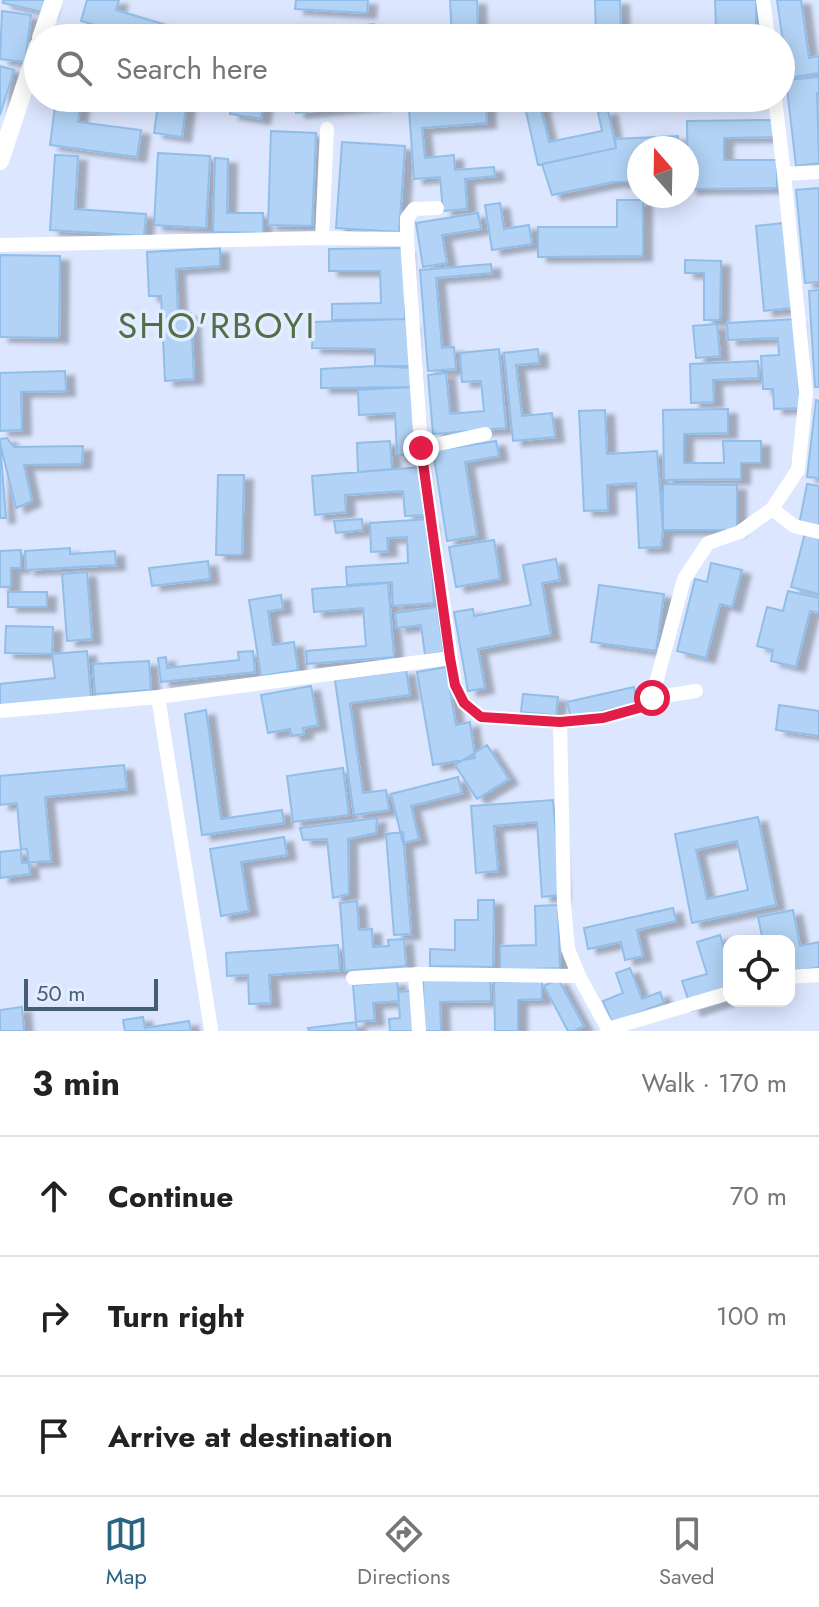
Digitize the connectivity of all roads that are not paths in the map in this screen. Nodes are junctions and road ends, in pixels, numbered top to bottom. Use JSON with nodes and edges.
{"nodes":[{"id":1,"x":54,"y":0,"type":"edge"},
{"id":2,"x":763,"y":0,"type":"edge"},
{"id":3,"x":46,"y":24,"type":"edge"},
{"id":4,"x":766,"y":24,"type":"edge"},
{"id":5,"x":24,"y":88,"type":"edge"},
{"id":6,"x":777,"y":112,"type":"edge"},
{"id":7,"x":327,"y":129,"type":"dead end"},
{"id":8,"x":0,"y":161,"type":"edge"},
{"id":9,"x":819,"y":172,"type":"edge"},
{"id":10,"x":784,"y":174,"type":"junction"},
{"id":11,"x":437,"y":208,"type":"dead end"},
{"id":12,"x":322,"y":238,"type":"junction"},
{"id":13,"x":407,"y":239,"type":"junction"},
{"id":14,"x":0,"y":245,"type":"edge"},
{"id":15,"x":485,"y":434,"type":"dead end"},
{"id":16,"x":421,"y":448,"type":"junction"},
{"id":17,"x":772,"y":509,"type":"junction"},
{"id":18,"x":819,"y":532,"type":"edge"},
{"id":19,"x":450,"y":658,"type":"junction"},
{"id":20,"x":696,"y":691,"type":"dead end"},
{"id":21,"x":158,"y":697,"type":"junction"},
{"id":22,"x":652,"y":698,"type":"junction"},
{"id":23,"x":0,"y":711,"type":"edge"},
{"id":24,"x":560,"y":722,"type":"junction"},
{"id":25,"x":415,"y":974,"type":"junction"},
{"id":26,"x":819,"y":975,"type":"edge"},
{"id":27,"x":579,"y":976,"type":"junction"},
{"id":28,"x":795,"y":977,"type":"edge"},
{"id":29,"x":353,"y":978,"type":"dead end"},
{"id":30,"x":723,"y":995,"type":"edge"},
{"id":31,"x":211,"y":1029,"type":"dead end"},
{"id":32,"x":609,"y":1030,"type":"edge"},
{"id":33,"x":419,"y":1031,"type":"edge"}],
"edges":[{"from":1,"to":3,"type":"street"},
{"from":2,"to":4,"type":"street"},
{"from":5,"to":8,"type":"street"},
{"from":6,"to":10,"type":"street"},
{"from":7,"to":12,"type":"street"},
{"from":9,"to":10,"type":"street"},
{"from":10,"to":17,"type":"street"},
{"from":11,"to":13,"type":"street"},
{"from":12,"to":13,"type":"street"},
{"from":12,"to":14,"type":"street"},
{"from":13,"to":16,"type":"street"},
{"from":15,"to":16,"type":"street"},
{"from":16,"to":19,"type":"street"},
{"from":17,"to":18,"type":"street"},
{"from":17,"to":22,"type":"street"},
{"from":19,"to":21,"type":"street"},
{"from":19,"to":24,"type":"street"},
{"from":20,"to":22,"type":"street"},
{"from":21,"to":23,"type":"street"},
{"from":21,"to":31,"type":"street"},
{"from":22,"to":24,"type":"street"},
{"from":24,"to":27,"type":"street"},
{"from":25,"to":27,"type":"street"},
{"from":25,"to":29,"type":"street"},
{"from":25,"to":33,"type":"street"},
{"from":26,"to":28,"type":"street"},
{"from":27,"to":32,"type":"street"},
{"from":30,"to":32,"type":"street"}]}
